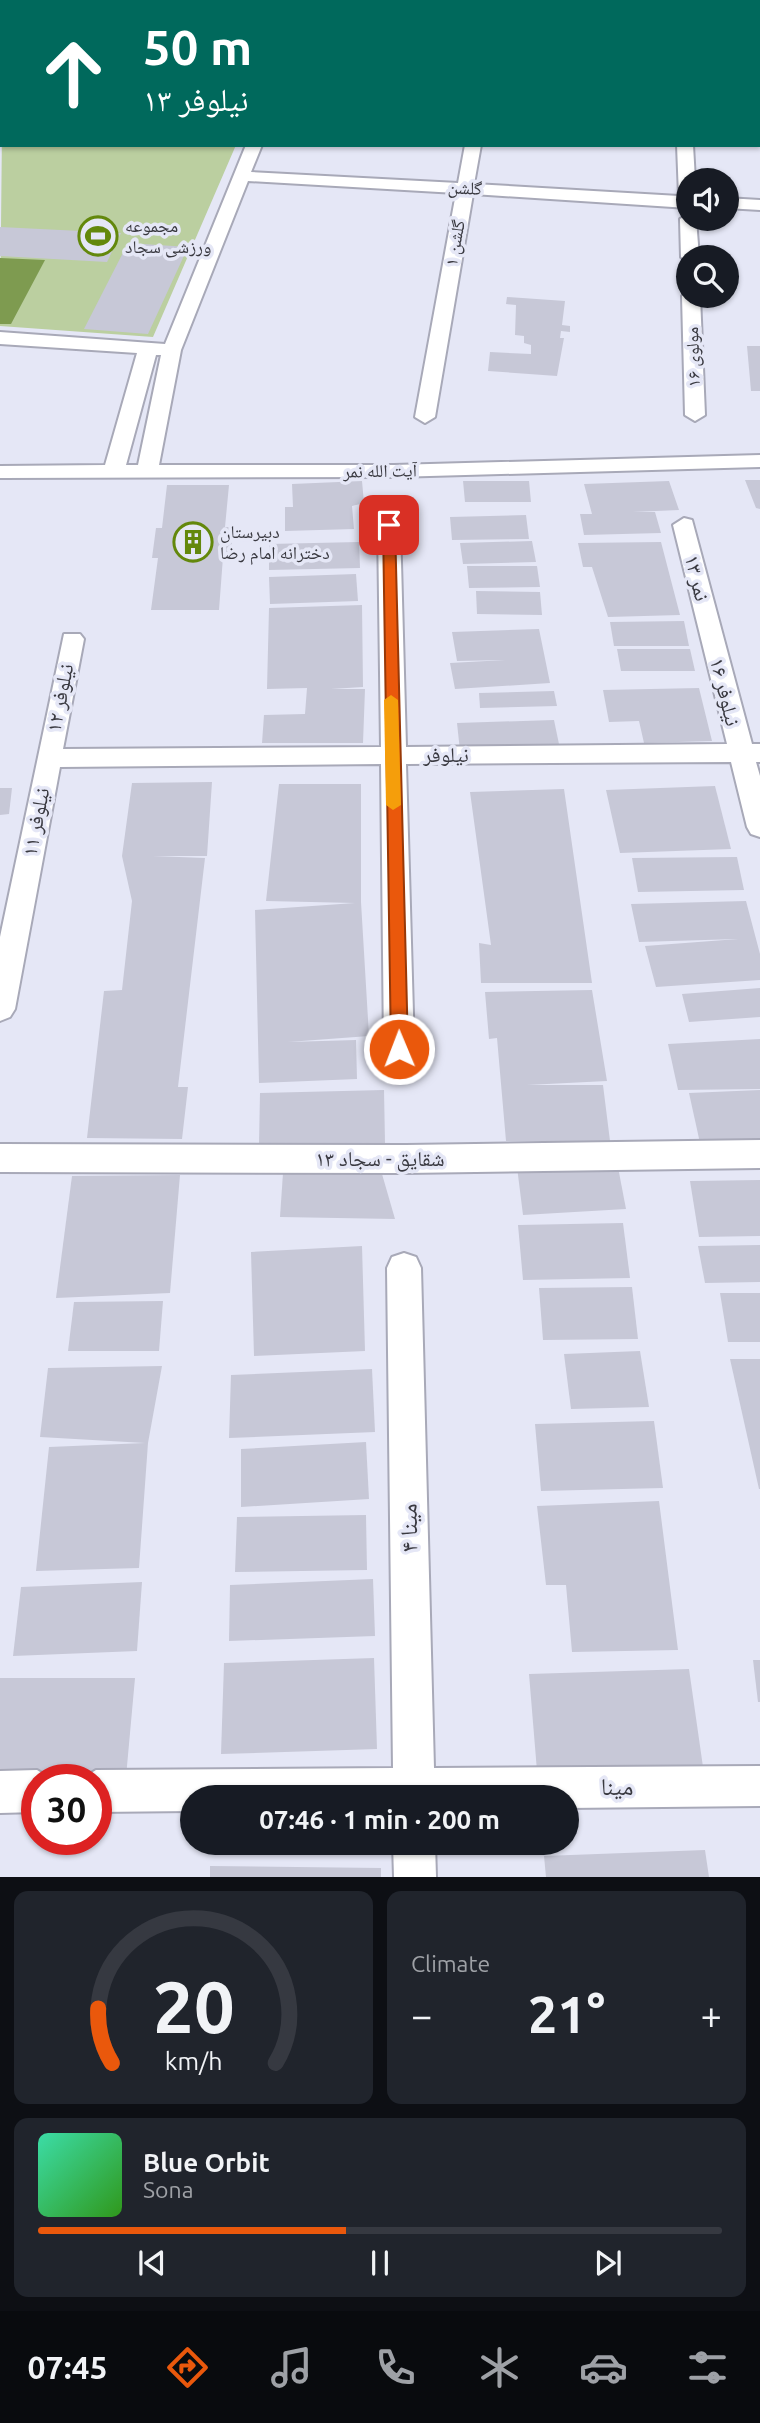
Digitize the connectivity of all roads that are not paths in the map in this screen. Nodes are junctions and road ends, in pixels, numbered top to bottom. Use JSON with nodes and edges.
{"nodes":[{"id":1,"x":253,"y":147,"type":"edge"},
{"id":2,"x":473,"y":147,"type":"edge"},
{"id":3,"x":685,"y":147,"type":"edge"},
{"id":4,"x":686,"y":168,"type":"edge"},
{"id":5,"x":242,"y":176,"type":"junction"},
{"id":6,"x":464,"y":188,"type":"junction"},
{"id":7,"x":676,"y":200,"type":"edge"},
{"id":8,"x":739,"y":204,"type":"edge"},
{"id":9,"x":760,"y":205,"type":"edge"},
{"id":10,"x":691,"y":308,"type":"edge"},
{"id":11,"x":0,"y":338,"type":"edge"},
{"id":12,"x":148,"y":348,"type":"junction"},
{"id":13,"x":172,"y":350,"type":"junction"},
{"id":14,"x":695,"y":415,"type":"dead end"},
{"id":15,"x":425,"y":417,"type":"dead end"},
{"id":16,"x":760,"y":461,"type":"edge"},
{"id":17,"x":0,"y":472,"type":"edge"},
{"id":18,"x":114,"y":472,"type":"junction"},
{"id":19,"x":147,"y":472,"type":"junction"},
{"id":20,"x":684,"y":524,"type":"dead end"},
{"id":21,"x":389,"y":525,"type":"dead end"},
{"id":22,"x":710,"y":631,"type":"joint"},
{"id":23,"x":72,"y":639,"type":"dead end"},
{"id":24,"x":750,"y":753,"type":"edge"},
{"id":25,"x":392,"y":756,"type":"junction"},
{"id":26,"x":49,"y":758,"type":"junction"},
{"id":27,"x":760,"y":827,"type":"edge"},
{"id":28,"x":0,"y":1009,"type":"edge"},
{"id":29,"x":399,"y":1049,"type":"dead end"},
{"id":30,"x":760,"y":1154,"type":"edge"},
{"id":31,"x":0,"y":1158,"type":"edge"},
{"id":32,"x":404,"y":1268,"type":"dead end"},
{"id":33,"x":414,"y":1785,"type":"edge"},
{"id":34,"x":760,"y":1786,"type":"edge"},
{"id":35,"x":579,"y":1790,"type":"edge"},
{"id":36,"x":0,"y":1791,"type":"edge"},
{"id":37,"x":21,"y":1791,"type":"edge"},
{"id":38,"x":112,"y":1791,"type":"edge"},
{"id":39,"x":180,"y":1792,"type":"edge"},
{"id":40,"x":414,"y":1855,"type":"edge"},
{"id":41,"x":415,"y":1877,"type":"edge"}],
"edges":[{"from":1,"to":5,"type":"street"},
{"from":2,"to":6,"type":"street","name":"گلشن ۱"},
{"from":3,"to":4,"type":"street"},
{"from":5,"to":6,"type":"street","name":"گلشن"},
{"from":5,"to":13,"type":"street"},
{"from":6,"to":7,"type":"street","name":"گلشن"},
{"from":6,"to":15,"type":"street","name":"گلشن ۱"},
{"from":8,"to":9,"type":"street"},
{"from":10,"to":14,"type":"street","name":"مولوی ۱۶"},
{"from":11,"to":12,"type":"street"},
{"from":12,"to":13,"type":"street"},
{"from":12,"to":18,"type":"street"},
{"from":13,"to":19,"type":"street"},
{"from":16,"to":19,"type":"street","name":"آیت الله نمر"},
{"from":17,"to":18,"type":"street","name":"آیت الله نمر"},
{"from":18,"to":19,"type":"street","name":"آیت الله نمر"},
{"from":20,"to":22,"type":"street","name":"نمر ۱۳"},
{"from":21,"to":25,"type":"street"},
{"from":22,"to":24,"type":"street","name":"نیلوفر ۱۶"},
{"from":23,"to":26,"type":"street","name":"نیلوفر ۱۲"},
{"from":24,"to":25,"type":"street","name":"نیلوفر"},
{"from":24,"to":27,"type":"street","name":"نیلوفر ۱۶"},
{"from":25,"to":26,"type":"street","name":"نیلوفر"},
{"from":25,"to":29,"type":"street"},
{"from":26,"to":28,"type":"street","name":"نیلوفر ۱۱"},
{"from":30,"to":31,"type":"street","name":"شقایق - سجاد ۱۳"},
{"from":32,"to":33,"type":"street","name":"مینا ۴"},
{"from":34,"to":35,"type":"street","name":"مینا"},
{"from":36,"to":37,"type":"street"},
{"from":38,"to":39,"type":"street","name":"مینا"},
{"from":40,"to":41,"type":"street"}]}
